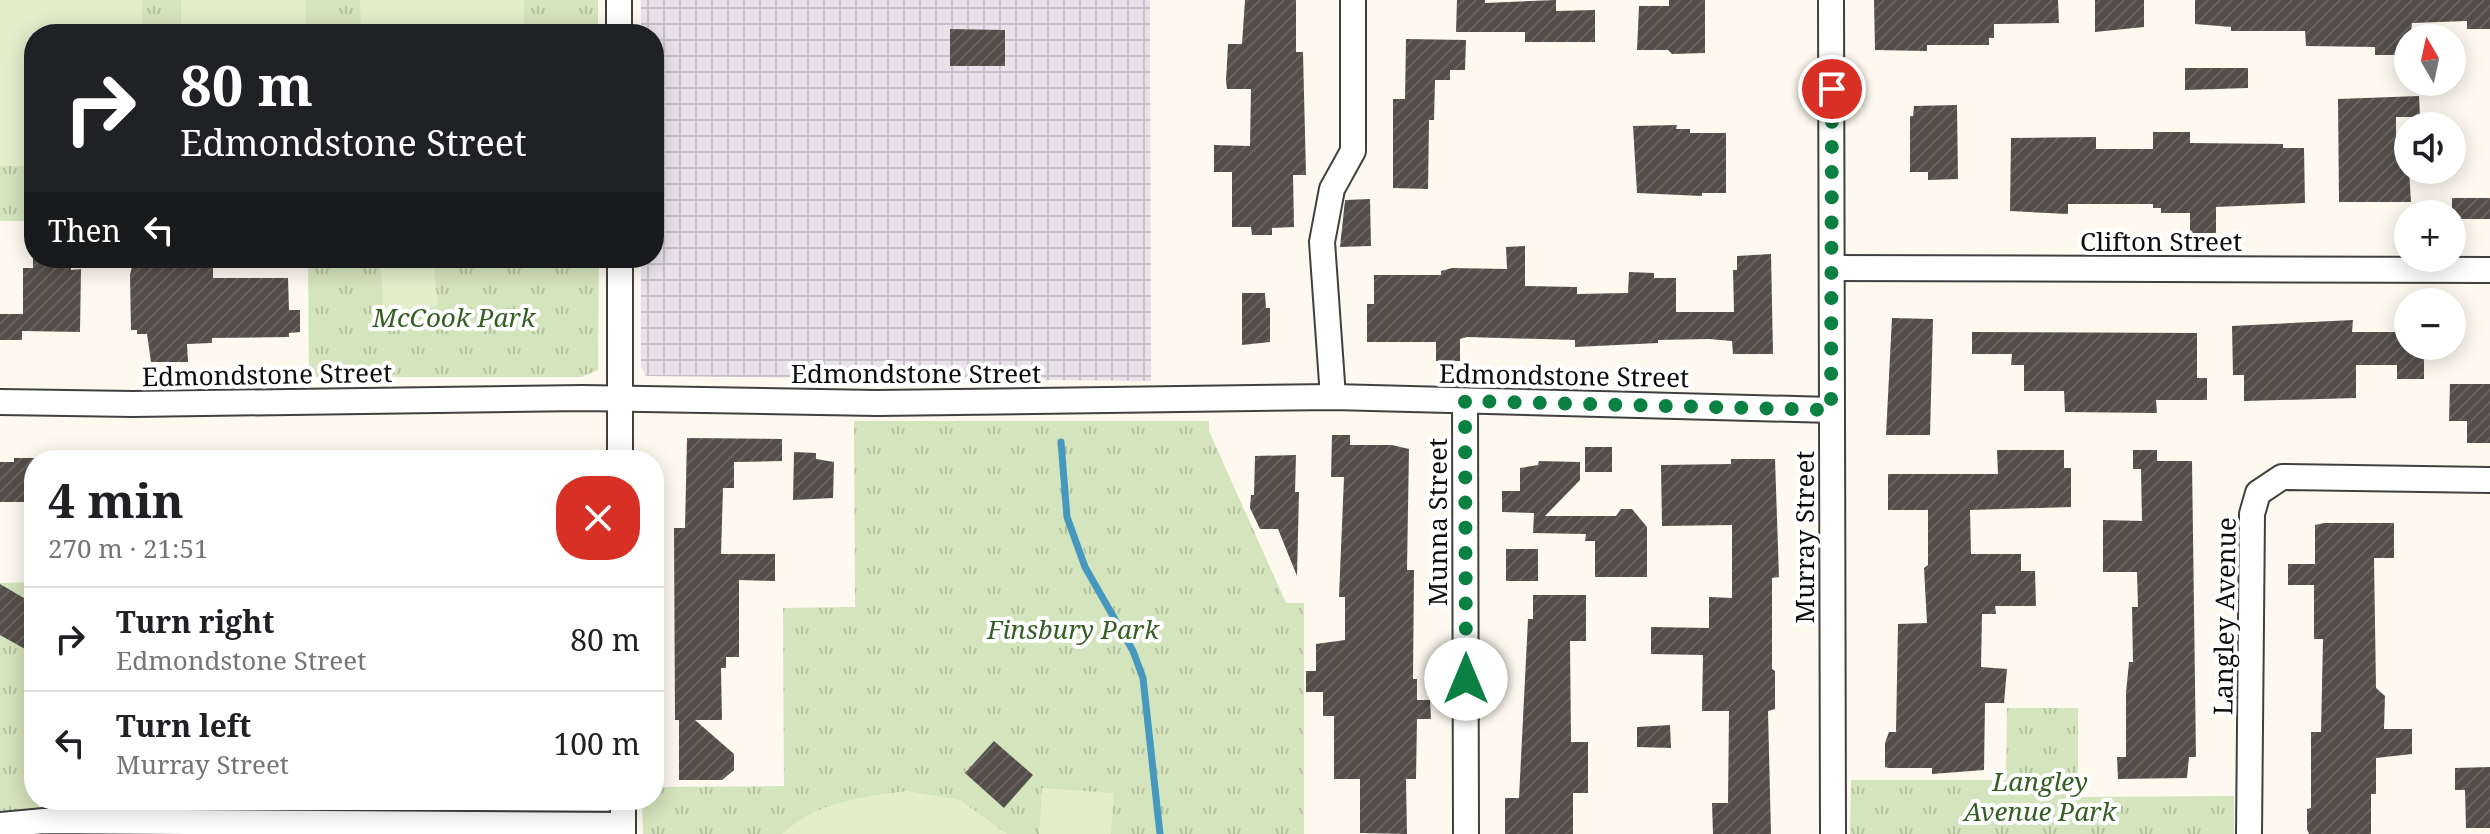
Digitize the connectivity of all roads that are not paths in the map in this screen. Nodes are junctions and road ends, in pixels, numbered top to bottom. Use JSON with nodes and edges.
{"nodes":[{"id":1,"x":619,"y":0,"type":"edge"},
{"id":2,"x":1353,"y":0,"type":"edge"},
{"id":3,"x":1831,"y":0,"type":"edge"},
{"id":4,"x":619,"y":24,"type":"edge"},
{"id":5,"x":620,"y":268,"type":"edge"},
{"id":6,"x":1832,"y":268,"type":"junction"},
{"id":7,"x":2490,"y":270,"type":"edge"},
{"id":8,"x":1333,"y":397,"type":"junction"},
{"id":9,"x":620,"y":398,"type":"junction"},
{"id":10,"x":1465,"y":401,"type":"junction"},
{"id":11,"x":0,"y":402,"type":"edge"},
{"id":12,"x":1831,"y":410,"type":"junction"},
{"id":13,"x":620,"y":450,"type":"edge"},
{"id":14,"x":2490,"y":480,"type":"edge"},
{"id":15,"x":0,"y":825,"type":"edge"},
{"id":16,"x":623,"y":830,"type":"edge"},
{"id":17,"x":1466,"y":834,"type":"edge"},
{"id":18,"x":1833,"y":834,"type":"edge"},
{"id":19,"x":2249,"y":834,"type":"edge"}],
"edges":[{"from":1,"to":4,"type":"street"},
{"from":2,"to":8,"type":"street"},
{"from":3,"to":6,"type":"street","name":"Murray Street"},
{"from":5,"to":9,"type":"street"},
{"from":6,"to":7,"type":"street","name":"Clifton Street"},
{"from":6,"to":12,"type":"street","name":"Murray Street"},
{"from":8,"to":9,"type":"street","name":"Edmondstone Street"},
{"from":8,"to":10,"type":"street","name":"Edmondstone Street"},
{"from":9,"to":11,"type":"street","name":"Edmondstone Street"},
{"from":9,"to":13,"type":"street"},
{"from":10,"to":12,"type":"street","name":"Edmondstone Street"},
{"from":10,"to":17,"type":"street","name":"Munna Street"},
{"from":12,"to":18,"type":"street","name":"Murray Street"},
{"from":14,"to":19,"type":"street","name":"Langley Avenue"},
{"from":15,"to":16,"type":"street"}]}
